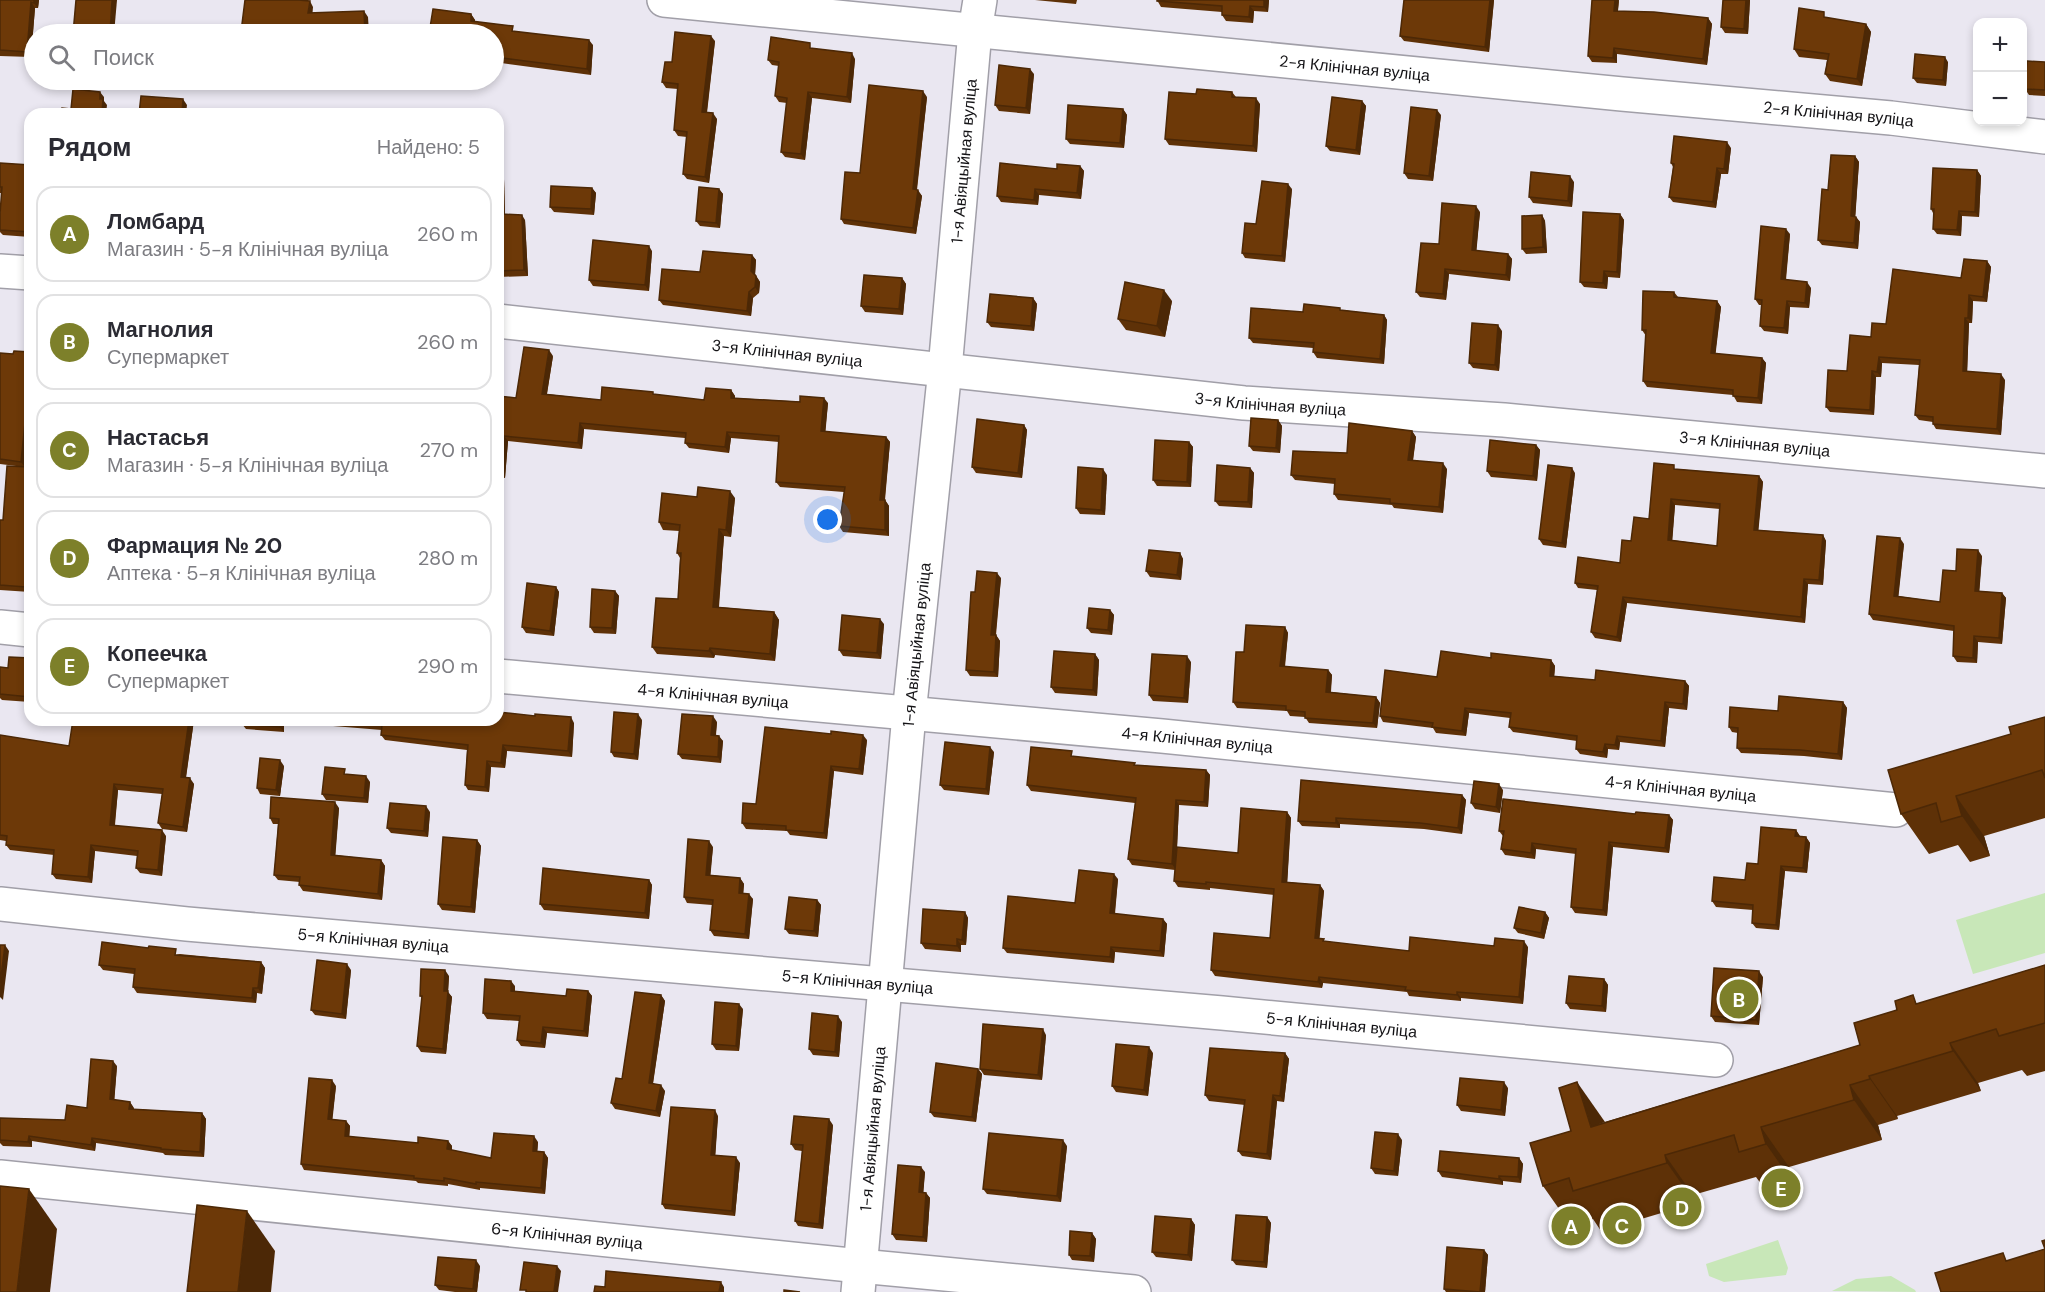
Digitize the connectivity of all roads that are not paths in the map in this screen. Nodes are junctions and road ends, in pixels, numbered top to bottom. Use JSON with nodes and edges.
{"nodes":[{"id":1,"x":664,"y":0,"type":"edge"},
{"id":2,"x":977,"y":16,"type":"edge"},
{"id":3,"x":2045,"y":137,"type":"edge"},
{"id":4,"x":0,"y":271,"type":"edge"},
{"id":5,"x":24,"y":273,"type":"edge"},
{"id":6,"x":504,"y":322,"type":"edge"},
{"id":7,"x":945,"y":369,"type":"junction"},
{"id":8,"x":2045,"y":471,"type":"edge"},
{"id":9,"x":0,"y":627,"type":"edge"},
{"id":10,"x":24,"y":629,"type":"edge"},
{"id":11,"x":504,"y":677,"type":"edge"},
{"id":12,"x":909,"y":714,"type":"junction"},
{"id":13,"x":1896,"y":810,"type":"edge"},
{"id":14,"x":0,"y":904,"type":"edge"},
{"id":15,"x":884,"y":985,"type":"junction"},
{"id":16,"x":1716,"y":1060,"type":"dead end"},
{"id":17,"x":0,"y":1177,"type":"edge"},
{"id":18,"x":859,"y":1279,"type":"edge"},
{"id":19,"x":1134,"y":1292,"type":"edge"}],
"edges":[{"from":1,"to":2,"type":"street","name":"2-я Клінічная вуліца"},
{"from":2,"to":3,"type":"street","name":"2-я Клінічная вуліца"},
{"from":2,"to":7,"type":"street","name":"1-я Авіяцыйная вуліца"},
{"from":4,"to":5,"type":"street"},
{"from":6,"to":7,"type":"street","name":"3-я Клінічная вуліца"},
{"from":7,"to":8,"type":"street","name":"3-я Клінічная вуліца"},
{"from":7,"to":12,"type":"street","name":"1-я Авіяцыйная вуліца"},
{"from":9,"to":10,"type":"street"},
{"from":11,"to":12,"type":"street","name":"4-я Клінічная вуліца"},
{"from":12,"to":13,"type":"street","name":"4-я Клінічная вуліца"},
{"from":12,"to":15,"type":"street","name":"1-я Авіяцыйная вуліца"},
{"from":14,"to":15,"type":"street","name":"5-я Клінічная вуліца"},
{"from":15,"to":16,"type":"street","name":"5-я Клінічная вуліца"},
{"from":15,"to":18,"type":"street","name":"1-я Авіяцыйная вуліца"},
{"from":17,"to":18,"type":"street","name":"6-я Клінічная вуліца"},
{"from":18,"to":19,"type":"street","name":"6-я Клінічная вуліца"}]}
